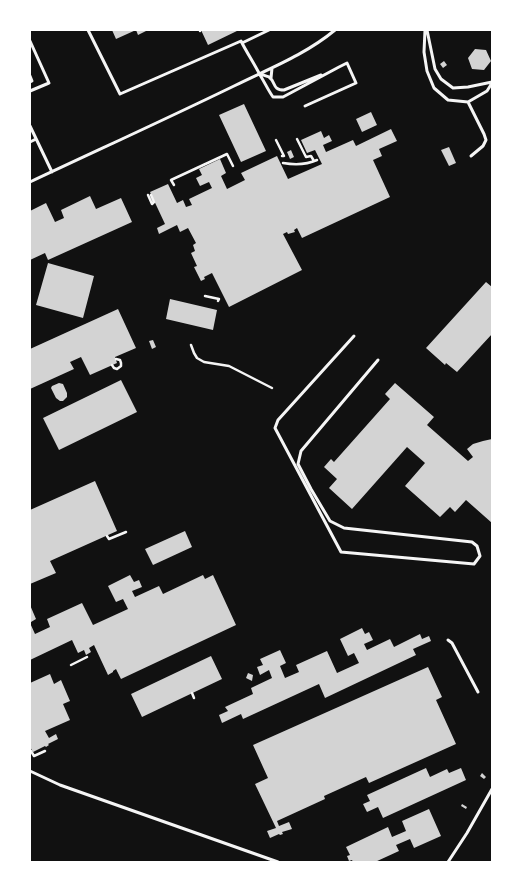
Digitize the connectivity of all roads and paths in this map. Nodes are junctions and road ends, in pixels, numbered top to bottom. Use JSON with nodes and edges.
{"nodes":[{"id":1,"x":88,"y":30,"type":"edge"},
{"id":2,"x":268,"y":30,"type":"edge"},
{"id":3,"x":335,"y":30,"type":"edge"},
{"id":4,"x":426,"y":30,"type":"edge"},
{"id":5,"x":30,"y":40,"type":"edge"},
{"id":6,"x":242,"y":43,"type":"junction"},
{"id":7,"x":339,"y":67,"type":"junction"},
{"id":8,"x":272,"y":68,"type":"junction"},
{"id":9,"x":259,"y":73,"type":"junction"},
{"id":10,"x":30,"y":76,"type":"edge"},
{"id":11,"x":270,"y":78,"type":"junction"},
{"id":12,"x":30,"y":82,"type":"edge"},
{"id":13,"x":492,"y":82,"type":"edge"},
{"id":14,"x":30,"y":91,"type":"edge"},
{"id":15,"x":468,"y":102,"type":"junction"},
{"id":16,"x":305,"y":106,"type":"dead end"},
{"id":17,"x":30,"y":126,"type":"edge"},
{"id":18,"x":36,"y":139,"type":"junction"},
{"id":19,"x":297,"y":139,"type":"dead end"},
{"id":20,"x":276,"y":140,"type":"dead end"},
{"id":21,"x":30,"y":142,"type":"edge"},
{"id":22,"x":282,"y":156,"type":"dead end"},
{"id":23,"x":471,"y":156,"type":"dead end"},
{"id":24,"x":283,"y":163,"type":"dead end"},
{"id":25,"x":233,"y":166,"type":"dead end"},
{"id":26,"x":52,"y":172,"type":"junction"},
{"id":27,"x":30,"y":182,"type":"edge"},
{"id":28,"x":174,"y":185,"type":"dead end"},
{"id":29,"x":204,"y":296,"type":"dead end"},
{"id":30,"x":218,"y":301,"type":"dead end"},
{"id":31,"x":354,"y":336,"type":"dead end"},
{"id":32,"x":191,"y":345,"type":"dead end"},
{"id":33,"x":116,"y":359,"type":"dead end"},
{"id":34,"x":378,"y":360,"type":"dead end"},
{"id":35,"x":112,"y":365,"type":"dead end"},
{"id":36,"x":272,"y":388,"type":"dead end"},
{"id":37,"x":126,"y":532,"type":"dead end"},
{"id":38,"x":107,"y":536,"type":"dead end"},
{"id":39,"x":448,"y":640,"type":"dead end"},
{"id":40,"x":87,"y":657,"type":"dead end"},
{"id":41,"x":71,"y":665,"type":"dead end"},
{"id":42,"x":478,"y":692,"type":"dead end"},
{"id":43,"x":192,"y":693,"type":"dead end"},
{"id":44,"x":194,"y":698,"type":"dead end"},
{"id":45,"x":31,"y":750,"type":"dead end"},
{"id":46,"x":45,"y":751,"type":"dead end"},
{"id":47,"x":30,"y":771,"type":"edge"},
{"id":48,"x":492,"y":789,"type":"edge"},
{"id":49,"x":278,"y":862,"type":"edge"},
{"id":50,"x":448,"y":862,"type":"edge"}],
"edges":[{"from":1,"to":6,"type":"lane"},
{"from":2,"to":6,"type":"lane"},
{"from":3,"to":8,"type":"lane"},
{"from":4,"to":13,"type":"lane"},
{"from":4,"to":15,"type":"lane"},
{"from":5,"to":14,"type":"lane"},
{"from":6,"to":9,"type":"lane"},
{"from":7,"to":9,"type":"lane"},
{"from":7,"to":11,"type":"lane"},
{"from":7,"to":16,"type":"lane"},
{"from":8,"to":9,"type":"lane"},
{"from":8,"to":11,"type":"lane"},
{"from":9,"to":11,"type":"lane"},
{"from":9,"to":26,"type":"lane"},
{"from":10,"to":12,"type":"lane"},
{"from":13,"to":15,"type":"lane"},
{"from":15,"to":23,"type":"lane"},
{"from":17,"to":18,"type":"lane"},
{"from":18,"to":21,"type":"lane"},
{"from":18,"to":26,"type":"lane"},
{"from":19,"to":24,"type":"path"},
{"from":20,"to":22,"type":"path"},
{"from":25,"to":28,"type":"path"},
{"from":26,"to":27,"type":"lane"},
{"from":29,"to":30,"type":"path"},
{"from":31,"to":34,"type":"lane"},
{"from":32,"to":36,"type":"path"},
{"from":33,"to":35,"type":"path"},
{"from":37,"to":38,"type":"path"},
{"from":39,"to":42,"type":"lane"},
{"from":40,"to":41,"type":"path"},
{"from":43,"to":44,"type":"path"},
{"from":45,"to":46,"type":"path"},
{"from":47,"to":49,"type":"lane"},
{"from":48,"to":50,"type":"lane"}]}
